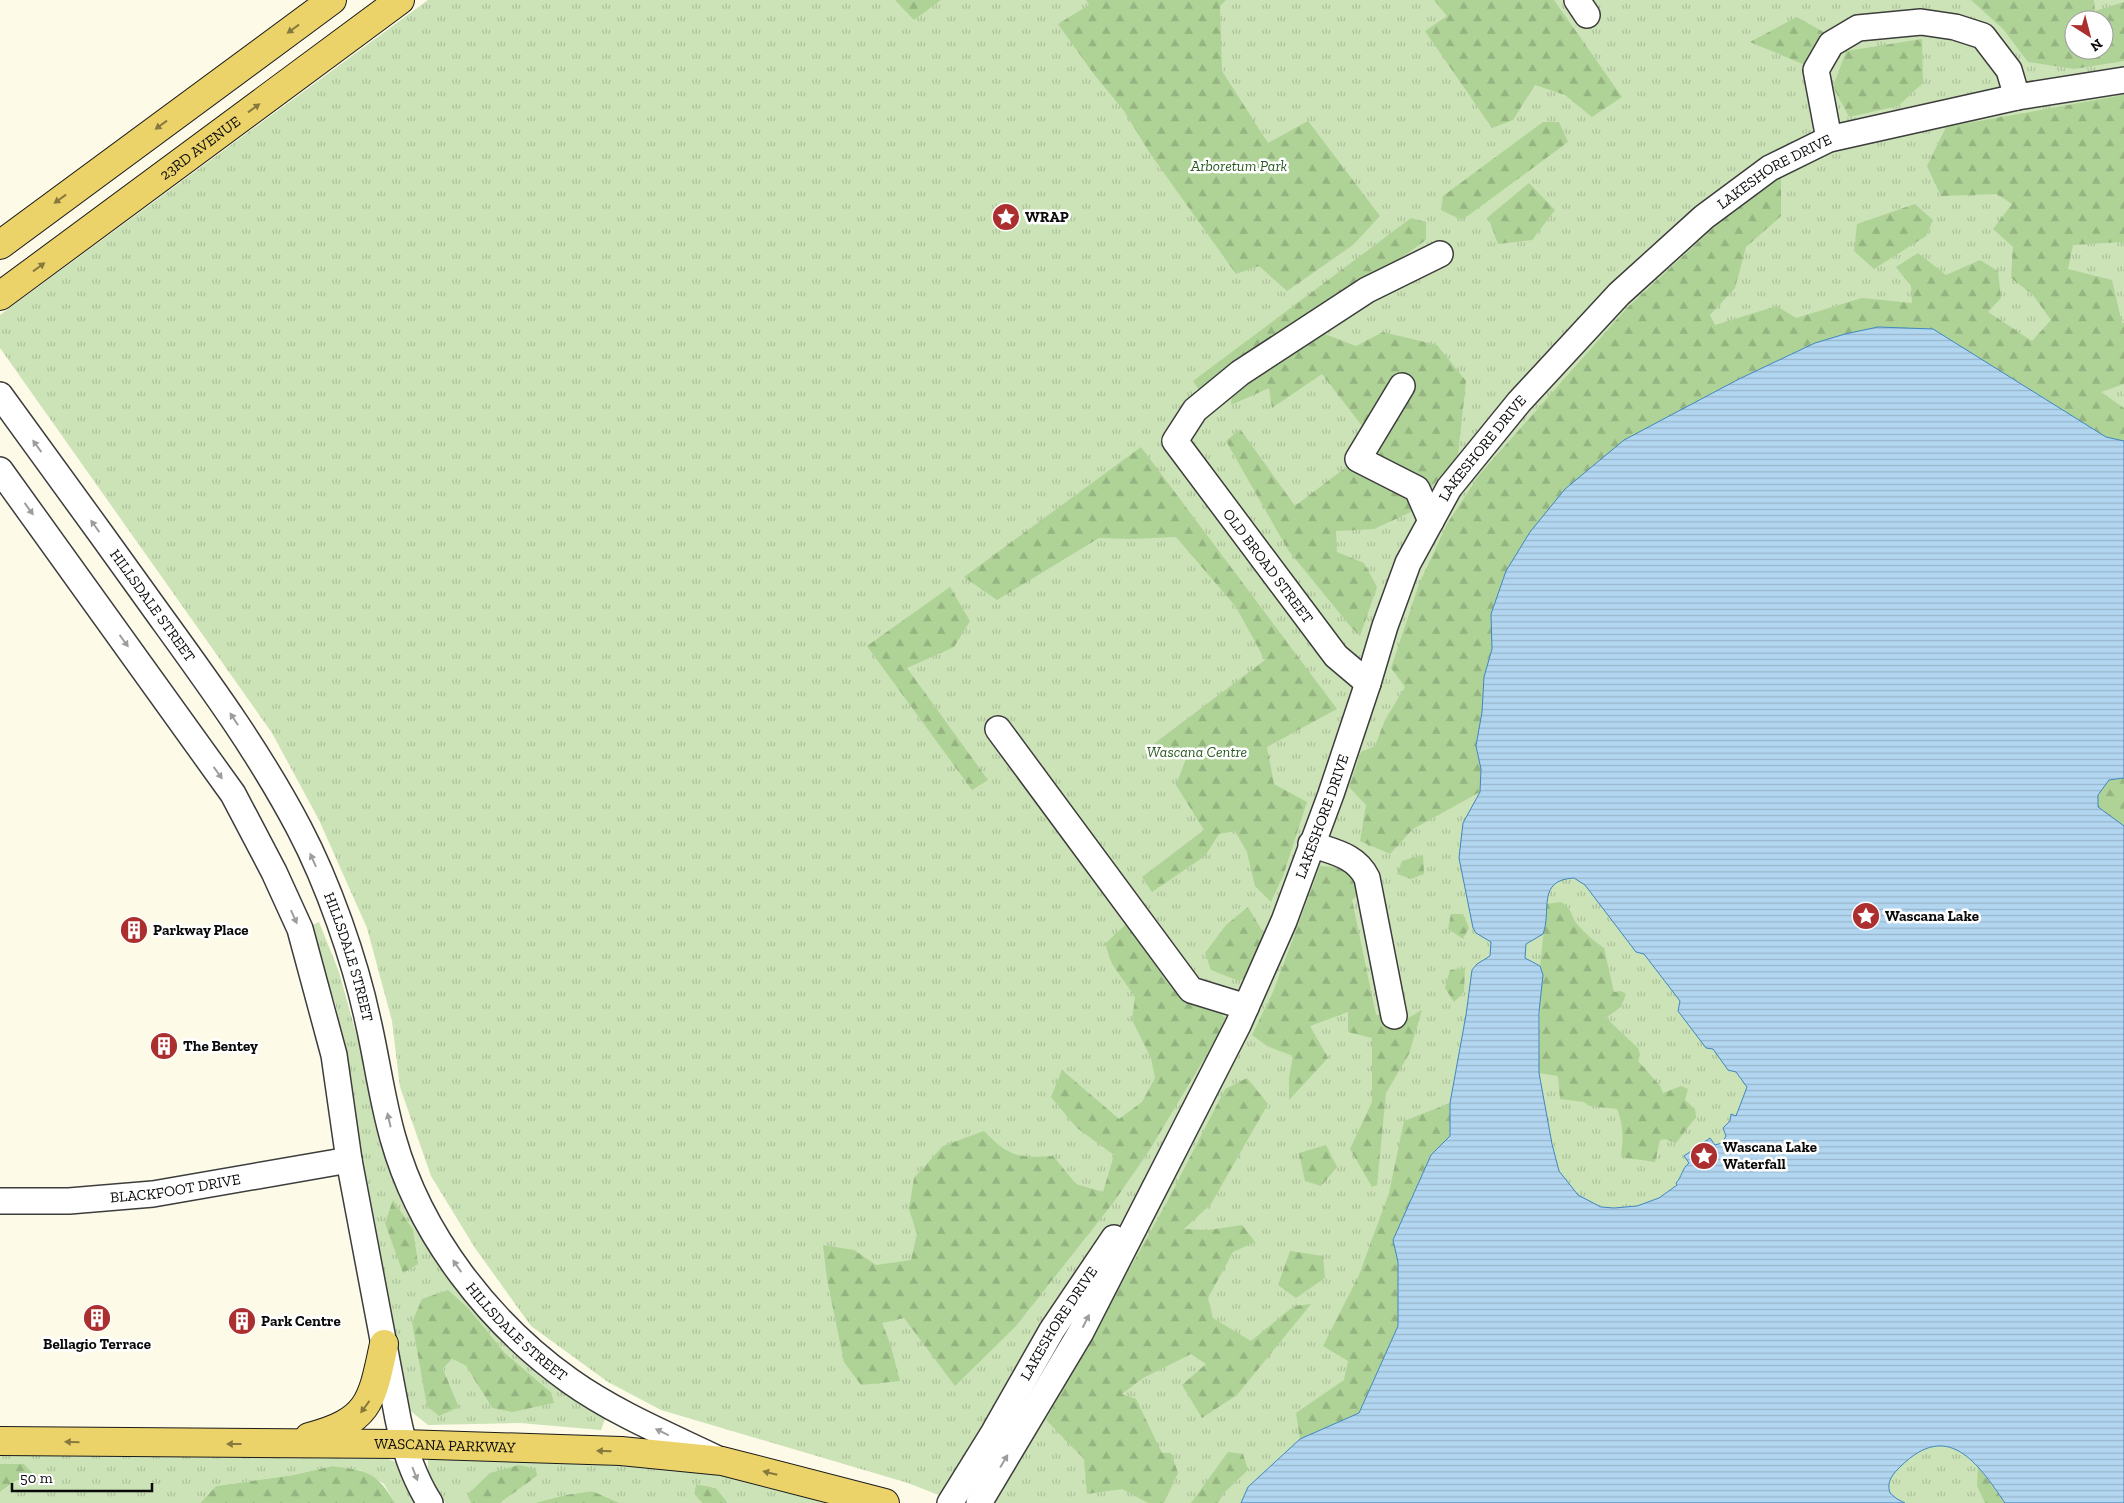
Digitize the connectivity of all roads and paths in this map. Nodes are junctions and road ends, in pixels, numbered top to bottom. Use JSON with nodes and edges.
{"nodes":[{"id":1,"x":332,"y":0,"type":"edge"},
{"id":2,"x":400,"y":0,"type":"edge"},
{"id":3,"x":2124,"y":80,"type":"edge"},
{"id":4,"x":2016,"y":97,"type":"junction"},
{"id":5,"x":1829,"y":139,"type":"junction"},
{"id":6,"x":0,"y":244,"type":"edge"},
{"id":7,"x":1440,"y":254,"type":"dead end"},
{"id":8,"x":0,"y":296,"type":"edge"},
{"id":9,"x":1402,"y":386,"type":"dead end"},
{"id":10,"x":0,"y":396,"type":"edge"},
{"id":11,"x":0,"y":470,"type":"edge"},
{"id":12,"x":1431,"y":522,"type":"junction"},
{"id":13,"x":1368,"y":684,"type":"junction"},
{"id":14,"x":998,"y":729,"type":"dead end"},
{"id":15,"x":1311,"y":844,"type":"junction"},
{"id":16,"x":1246,"y":1007,"type":"junction"},
{"id":17,"x":1394,"y":1016,"type":"dead end"},
{"id":18,"x":1175,"y":1149,"type":"junction"},
{"id":19,"x":349,"y":1160,"type":"junction"},
{"id":20,"x":0,"y":1201,"type":"edge"},
{"id":21,"x":384,"y":1344,"type":"junction"},
{"id":22,"x":0,"y":1442,"type":"edge"},
{"id":23,"x":283,"y":1444,"type":"junction"},
{"id":24,"x":403,"y":1444,"type":"junction"},
{"id":25,"x":722,"y":1461,"type":"junction"},
{"id":26,"x":808,"y":1483,"type":"junction"},
{"id":27,"x":430,"y":1503,"type":"edge"},
{"id":28,"x":844,"y":1503,"type":"edge"},
{"id":29,"x":885,"y":1503,"type":"edge"},
{"id":30,"x":950,"y":1503,"type":"edge"},
{"id":31,"x":979,"y":1503,"type":"edge"}],
"edges":[{"from":1,"to":6,"type":"main road","one_way":true},
{"from":8,"to":2,"type":"main road","name":"23RD AVENUE","one_way":true},
{"from":3,"to":4,"type":"street","name":"LAKESHORE DRIVE"},
{"from":4,"to":5,"type":"street","name":"LAKESHORE DRIVE"},
{"from":4,"to":5,"type":"street"},
{"from":5,"to":12,"type":"street","name":"LAKESHORE DRIVE"},
{"from":7,"to":13,"type":"street","name":"OLD BROAD STREET"},
{"from":9,"to":12,"type":"street"},
{"from":25,"to":10,"type":"street","name":"HILLSDALE STREET","one_way":true},
{"from":11,"to":19,"type":"street","one_way":true},
{"from":12,"to":13,"type":"street","name":"LAKESHORE DRIVE"},
{"from":13,"to":15,"type":"street","name":"LAKESHORE DRIVE"},
{"from":14,"to":16,"type":"street"},
{"from":15,"to":16,"type":"street","name":"LAKESHORE DRIVE"},
{"from":15,"to":17,"type":"street"},
{"from":16,"to":18,"type":"street","name":"LAKESHORE DRIVE"},
{"from":18,"to":30,"type":"street","name":"LAKESHORE DRIVE"},
{"from":31,"to":18,"type":"street","name":"LAKESHORE DRIVE","one_way":true},
{"from":19,"to":20,"type":"street","name":"BLACKFOOT DRIVE"},
{"from":19,"to":21,"type":"street"},
{"from":21,"to":23,"type":"main road","one_way":true},
{"from":21,"to":24,"type":"street"},
{"from":23,"to":22,"type":"main road","name":"WASCANA PARKWAY","one_way":true},
{"from":23,"to":24,"type":"main road","name":"WASCANA PARKWAY"},
{"from":25,"to":24,"type":"main road","name":"WASCANA PARKWAY","one_way":true},
{"from":24,"to":27,"type":"street","one_way":true},
{"from":26,"to":25,"type":"main road","name":"WASCANA PARKWAY","one_way":true},
{"from":26,"to":28,"type":"main road"},
{"from":26,"to":29,"type":"main road","name":"WASCANA PARKWAY"}]}
